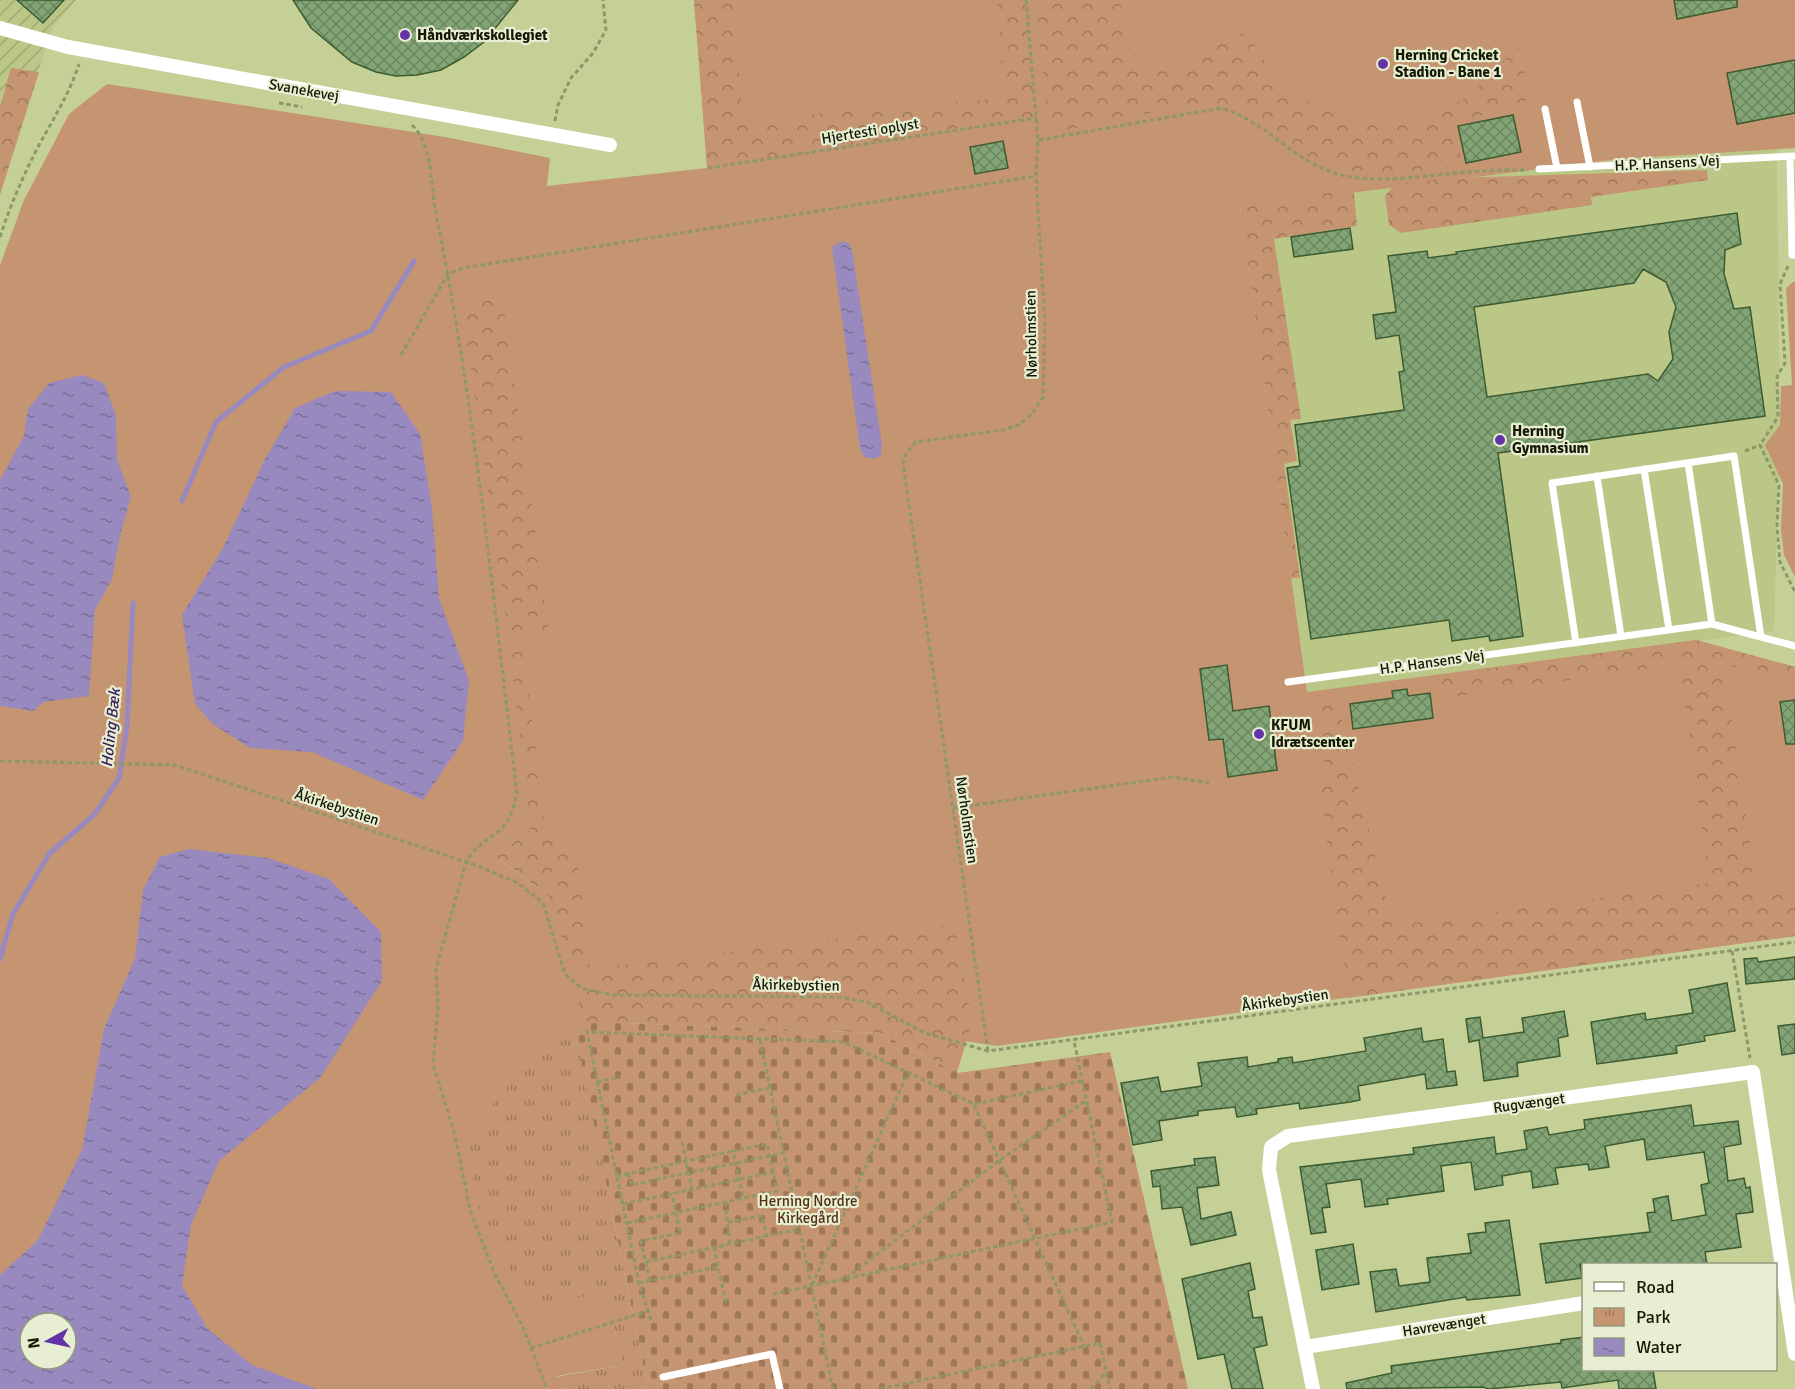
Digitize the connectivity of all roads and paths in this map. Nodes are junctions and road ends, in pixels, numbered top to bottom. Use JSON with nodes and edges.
{"nodes":[{"id":1,"x":603,"y":0,"type":"edge"},
{"id":2,"x":1026,"y":0,"type":"edge"},
{"id":3,"x":0,"y":28,"type":"edge"},
{"id":4,"x":90,"y":66,"type":"dead end"},
{"id":5,"x":1577,"y":102,"type":"dead end"},
{"id":6,"x":278,"y":103,"type":"dead end"},
{"id":7,"x":1545,"y":108,"type":"dead end"},
{"id":8,"x":313,"y":109,"type":"dead end"},
{"id":9,"x":1036,"y":118,"type":"junction"},
{"id":10,"x":404,"y":123,"type":"dead end"},
{"id":11,"x":552,"y":135,"type":"junction"},
{"id":12,"x":1038,"y":140,"type":"junction"},
{"id":13,"x":610,"y":145,"type":"dead end"},
{"id":14,"x":1792,"y":156,"type":"edge"},
{"id":15,"x":1590,"y":167,"type":"junction"},
{"id":16,"x":708,"y":168,"type":"dead end"},
{"id":17,"x":1557,"y":168,"type":"junction"},
{"id":18,"x":1539,"y":169,"type":"joint"},
{"id":19,"x":1036,"y":176,"type":"junction"},
{"id":20,"x":0,"y":237,"type":"edge"},
{"id":21,"x":1794,"y":255,"type":"edge"},
{"id":22,"x":448,"y":274,"type":"junction"},
{"id":23,"x":401,"y":355,"type":"dead end"},
{"id":24,"x":1760,"y":445,"type":"junction"},
{"id":25,"x":1734,"y":456,"type":"junction"},
{"id":26,"x":1688,"y":463,"type":"junction"},
{"id":27,"x":1644,"y":469,"type":"junction"},
{"id":28,"x":1597,"y":476,"type":"junction"},
{"id":29,"x":1795,"y":592,"type":"edge"},
{"id":30,"x":1712,"y":624,"type":"junction"},
{"id":31,"x":1669,"y":630,"type":"junction"},
{"id":32,"x":1621,"y":636,"type":"junction"},
{"id":33,"x":1761,"y":637,"type":"junction"},
{"id":34,"x":1576,"y":643,"type":"junction"},
{"id":35,"x":1795,"y":646,"type":"edge"},
{"id":36,"x":1288,"y":682,"type":"dead end"},
{"id":37,"x":0,"y":761,"type":"edge"},
{"id":38,"x":1209,"y":783,"type":"dead end"},
{"id":39,"x":953,"y":808,"type":"junction"},
{"id":40,"x":466,"y":862,"type":"junction"},
{"id":41,"x":1795,"y":942,"type":"edge"},
{"id":42,"x":1732,"y":951,"type":"junction"},
{"id":43,"x":760,"y":1040,"type":"junction"},
{"id":44,"x":1074,"y":1041,"type":"junction"},
{"id":45,"x":988,"y":1051,"type":"junction"},
{"id":46,"x":1753,"y":1072,"type":"junction"},
{"id":47,"x":908,"y":1073,"type":"junction"},
{"id":48,"x":621,"y":1077,"type":"dead end"},
{"id":49,"x":1082,"y":1081,"type":"junction"},
{"id":50,"x":597,"y":1082,"type":"junction"},
{"id":51,"x":770,"y":1088,"type":"junction"},
{"id":52,"x":735,"y":1095,"type":"dead end"},
{"id":53,"x":1087,"y":1100,"type":"junction"},
{"id":54,"x":974,"y":1104,"type":"junction"},
{"id":55,"x":682,"y":1142,"type":"dead end"},
{"id":56,"x":733,"y":1151,"type":"junction"},
{"id":57,"x":783,"y":1153,"type":"junction"},
{"id":58,"x":770,"y":1156,"type":"junction"},
{"id":59,"x":1000,"y":1160,"type":"junction"},
{"id":60,"x":686,"y":1161,"type":"junction"},
{"id":61,"x":736,"y":1163,"type":"junction"},
{"id":62,"x":774,"y":1172,"type":"junction"},
{"id":63,"x":628,"y":1173,"type":"junction"},
{"id":64,"x":688,"y":1173,"type":"junction"},
{"id":65,"x":617,"y":1176,"type":"junction"},
{"id":66,"x":739,"y":1179,"type":"junction"},
{"id":67,"x":692,"y":1189,"type":"junction"},
{"id":68,"x":672,"y":1193,"type":"junction"},
{"id":69,"x":743,"y":1198,"type":"junction"},
{"id":70,"x":725,"y":1202,"type":"junction"},
{"id":71,"x":623,"y":1204,"type":"junction"},
{"id":72,"x":676,"y":1212,"type":"junction"},
{"id":73,"x":728,"y":1222,"type":"junction"},
{"id":74,"x":627,"y":1223,"type":"junction"},
{"id":75,"x":799,"y":1229,"type":"junction"},
{"id":76,"x":767,"y":1236,"type":"junction"},
{"id":77,"x":1034,"y":1239,"type":"junction"},
{"id":78,"x":730,"y":1244,"type":"junction"},
{"id":79,"x":714,"y":1247,"type":"junction"},
{"id":80,"x":646,"y":1262,"type":"junction"},
{"id":81,"x":718,"y":1267,"type":"junction"},
{"id":82,"x":1779,"y":1272,"type":"edge"},
{"id":83,"x":844,"y":1279,"type":"junction"},
{"id":84,"x":650,"y":1281,"type":"junction"},
{"id":85,"x":639,"y":1283,"type":"junction"},
{"id":86,"x":811,"y":1286,"type":"junction"},
{"id":87,"x":773,"y":1294,"type":"dead end"},
{"id":88,"x":1582,"y":1303,"type":"edge"},
{"id":89,"x":726,"y":1304,"type":"dead end"},
{"id":90,"x":648,"y":1311,"type":"junction"},
{"id":91,"x":651,"y":1320,"type":"dead end"},
{"id":92,"x":1084,"y":1346,"type":"junction"},
{"id":93,"x":1305,"y":1347,"type":"junction"},
{"id":94,"x":531,"y":1348,"type":"junction"},
{"id":95,"x":1795,"y":1354,"type":"edge"},
{"id":96,"x":1106,"y":1372,"type":"junction"},
{"id":97,"x":663,"y":1377,"type":"dead end"},
{"id":98,"x":890,"y":1388,"type":"edge"},
{"id":99,"x":547,"y":1389,"type":"edge"},
{"id":100,"x":780,"y":1389,"type":"edge"},
{"id":101,"x":833,"y":1389,"type":"edge"},
{"id":102,"x":880,"y":1389,"type":"edge"},
{"id":103,"x":1091,"y":1389,"type":"edge"},
{"id":104,"x":1110,"y":1389,"type":"edge"},
{"id":105,"x":1313,"y":1389,"type":"edge"}],
"edges":[{"from":1,"to":11,"type":"path"},
{"from":2,"to":9,"type":"path","name":"Nørholmstien"},
{"from":3,"to":11,"type":"street","name":"Svanekevej"},
{"from":4,"to":20,"type":"path"},
{"from":5,"to":15,"type":"lane"},
{"from":6,"to":8,"type":"path"},
{"from":7,"to":17,"type":"lane"},
{"from":9,"to":12,"type":"path","name":"Nørholmstien"},
{"from":9,"to":16,"type":"path","name":"Hjertesti oplyst"},
{"from":10,"to":22,"type":"path"},
{"from":11,"to":13,"type":"street","name":"Svanekevej"},
{"from":12,"to":18,"type":"path"},
{"from":12,"to":19,"type":"path","name":"Nørholmstien"},
{"from":14,"to":15,"type":"lane","name":"H.P. Hansens Vej"},
{"from":14,"to":21,"type":"lane"},
{"from":15,"to":17,"type":"lane","name":"H.P. Hansens Vej"},
{"from":17,"to":18,"type":"lane","name":"H.P. Hansens Vej"},
{"from":19,"to":22,"type":"path"},
{"from":19,"to":39,"type":"path","name":"Nørholmstien"},
{"from":21,"to":24,"type":"path"},
{"from":22,"to":23,"type":"path"},
{"from":22,"to":40,"type":"path"},
{"from":24,"to":25,"type":"path"},
{"from":24,"to":29,"type":"path"},
{"from":25,"to":26,"type":"lane"},
{"from":25,"to":33,"type":"lane"},
{"from":26,"to":27,"type":"lane"},
{"from":26,"to":30,"type":"lane"},
{"from":27,"to":28,"type":"lane"},
{"from":27,"to":31,"type":"lane"},
{"from":28,"to":32,"type":"lane"},
{"from":28,"to":34,"type":"lane"},
{"from":30,"to":31,"type":"lane","name":"H.P. Hansens Vej"},
{"from":30,"to":33,"type":"lane","name":"H.P. Hansens Vej"},
{"from":31,"to":32,"type":"lane","name":"H.P. Hansens Vej"},
{"from":32,"to":34,"type":"lane","name":"H.P. Hansens Vej"},
{"from":33,"to":35,"type":"lane","name":"H.P. Hansens Vej"},
{"from":34,"to":36,"type":"lane","name":"H.P. Hansens Vej"},
{"from":37,"to":40,"type":"path","name":"Åkirkebystien"},
{"from":38,"to":39,"type":"path"},
{"from":39,"to":45,"type":"path","name":"Nørholmstien"},
{"from":40,"to":45,"type":"path","name":"Åkirkebystien"},
{"from":40,"to":94,"type":"path"},
{"from":41,"to":42,"type":"path","name":"Åkirkebystien"},
{"from":42,"to":44,"type":"path","name":"Åkirkebystien"},
{"from":42,"to":46,"type":"path"},
{"from":43,"to":47,"type":"path"},
{"from":43,"to":50,"type":"path"},
{"from":43,"to":51,"type":"path"},
{"from":44,"to":45,"type":"path","name":"Åkirkebystien"},
{"from":44,"to":49,"type":"path"},
{"from":46,"to":82,"type":"street"},
{"from":46,"to":93,"type":"street","name":"Rugvænget"},
{"from":47,"to":54,"type":"path"},
{"from":47,"to":86,"type":"path"},
{"from":48,"to":50,"type":"path"},
{"from":49,"to":53,"type":"path"},
{"from":49,"to":54,"type":"path"},
{"from":50,"to":65,"type":"path"},
{"from":51,"to":52,"type":"path"},
{"from":51,"to":57,"type":"path"},
{"from":53,"to":59,"type":"path"},
{"from":53,"to":77,"type":"path"},
{"from":54,"to":59,"type":"path"},
{"from":55,"to":60,"type":"path"},
{"from":56,"to":58,"type":"path"},
{"from":56,"to":60,"type":"path"},
{"from":56,"to":61,"type":"path"},
{"from":57,"to":58,"type":"path"},
{"from":57,"to":75,"type":"path"},
{"from":58,"to":61,"type":"path"},
{"from":58,"to":62,"type":"path"},
{"from":59,"to":77,"type":"path"},
{"from":59,"to":83,"type":"path"},
{"from":60,"to":63,"type":"path"},
{"from":60,"to":64,"type":"path"},
{"from":61,"to":64,"type":"path"},
{"from":61,"to":66,"type":"path"},
{"from":62,"to":66,"type":"path"},
{"from":62,"to":69,"type":"path"},
{"from":63,"to":64,"type":"path"},
{"from":63,"to":65,"type":"path"},
{"from":64,"to":67,"type":"path"},
{"from":65,"to":71,"type":"path"},
{"from":66,"to":67,"type":"path"},
{"from":66,"to":69,"type":"path"},
{"from":67,"to":68,"type":"path"},
{"from":68,"to":71,"type":"path"},
{"from":68,"to":72,"type":"path"},
{"from":69,"to":70,"type":"path"},
{"from":70,"to":72,"type":"path"},
{"from":70,"to":73,"type":"path"},
{"from":71,"to":74,"type":"path"},
{"from":72,"to":74,"type":"path"},
{"from":72,"to":80,"type":"path"},
{"from":73,"to":76,"type":"path"},
{"from":73,"to":78,"type":"path"},
{"from":74,"to":85,"type":"path"},
{"from":75,"to":76,"type":"path"},
{"from":75,"to":86,"type":"path"},
{"from":76,"to":78,"type":"path"},
{"from":77,"to":83,"type":"path"},
{"from":77,"to":92,"type":"path"},
{"from":78,"to":79,"type":"path"},
{"from":79,"to":80,"type":"path"},
{"from":79,"to":81,"type":"path"},
{"from":80,"to":84,"type":"path"},
{"from":81,"to":84,"type":"path"},
{"from":81,"to":89,"type":"path"},
{"from":82,"to":95,"type":"street"},
{"from":83,"to":86,"type":"path"},
{"from":84,"to":85,"type":"path"},
{"from":85,"to":90,"type":"path"},
{"from":86,"to":87,"type":"path"},
{"from":86,"to":101,"type":"path"},
{"from":88,"to":93,"type":"street","name":"Havrevænget"},
{"from":90,"to":91,"type":"path"},
{"from":90,"to":94,"type":"path"},
{"from":92,"to":96,"type":"path"},
{"from":92,"to":98,"type":"path"},
{"from":93,"to":105,"type":"street","name":"Rugvænget"},
{"from":94,"to":99,"type":"path"},
{"from":96,"to":103,"type":"path"},
{"from":96,"to":104,"type":"path"},
{"from":97,"to":100,"type":"lane"},
{"from":98,"to":102,"type":"path"}]}
